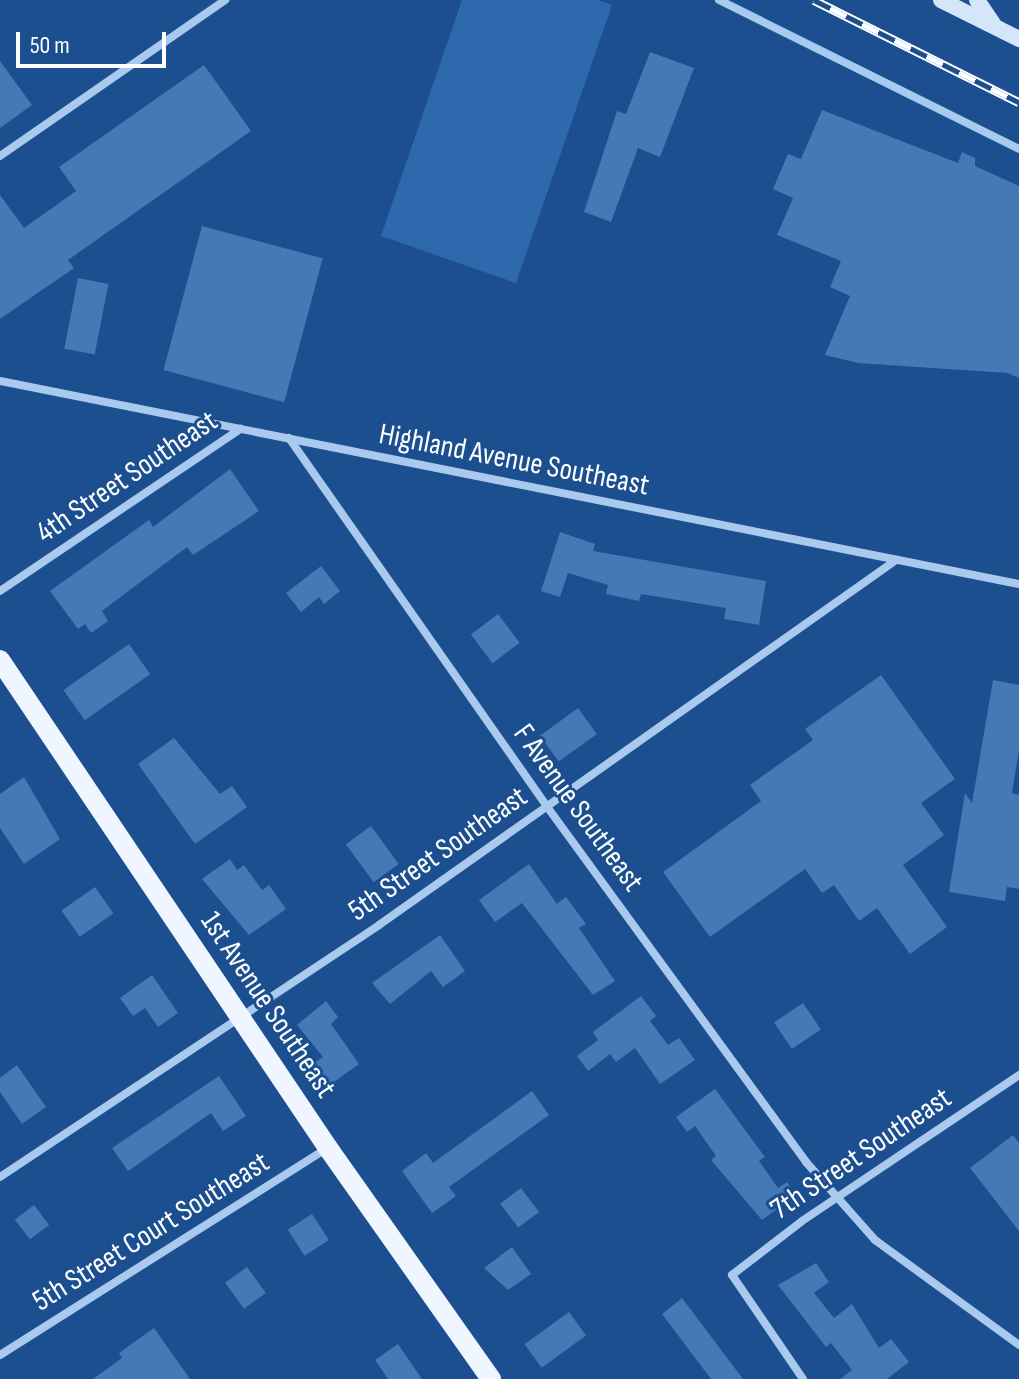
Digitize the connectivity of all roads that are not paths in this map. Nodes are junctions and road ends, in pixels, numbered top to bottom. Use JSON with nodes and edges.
{"nodes":[{"id":1,"x":225,"y":0,"type":"edge"},
{"id":2,"x":719,"y":0,"type":"edge"},
{"id":3,"x":941,"y":0,"type":"edge"},
{"id":4,"x":977,"y":0,"type":"edge"},
{"id":5,"x":994,"y":25,"type":"junction"},
{"id":6,"x":1019,"y":39,"type":"edge"},
{"id":7,"x":1019,"y":149,"type":"edge"},
{"id":8,"x":0,"y":156,"type":"edge"},
{"id":9,"x":0,"y":381,"type":"edge"},
{"id":10,"x":240,"y":429,"type":"junction"},
{"id":11,"x":289,"y":438,"type":"junction"},
{"id":12,"x":896,"y":560,"type":"junction"},
{"id":13,"x":1019,"y":584,"type":"edge"},
{"id":14,"x":0,"y":591,"type":"edge"},
{"id":15,"x":0,"y":660,"type":"edge"},
{"id":16,"x":548,"y":808,"type":"junction"},
{"id":17,"x":241,"y":1019,"type":"junction"},
{"id":18,"x":1019,"y":1075,"type":"edge"},
{"id":19,"x":328,"y":1148,"type":"junction"},
{"id":20,"x":0,"y":1177,"type":"edge"},
{"id":21,"x":836,"y":1199,"type":"junction"},
{"id":22,"x":1019,"y":1345,"type":"edge"},
{"id":23,"x":0,"y":1355,"type":"edge"},
{"id":24,"x":491,"y":1379,"type":"edge"},
{"id":25,"x":803,"y":1379,"type":"edge"}],
"edges":[{"from":1,"to":8,"type":"street"},
{"from":2,"to":7,"type":"street"},
{"from":3,"to":5,"type":"main road"},
{"from":4,"to":5,"type":"main road"},
{"from":5,"to":6,"type":"main road"},
{"from":9,"to":10,"type":"street","name":"Highland Avenue Southeast"},
{"from":10,"to":11,"type":"street","name":"Highland Avenue Southeast"},
{"from":10,"to":14,"type":"street","name":"4th Street Southeast"},
{"from":11,"to":12,"type":"street","name":"Highland Avenue Southeast"},
{"from":11,"to":16,"type":"street","name":"F Avenue Southeast"},
{"from":12,"to":13,"type":"street","name":"Highland Avenue Southeast"},
{"from":12,"to":16,"type":"street","name":"5th Street Southeast"},
{"from":15,"to":17,"type":"main road","name":"1st Avenue Southeast"},
{"from":16,"to":17,"type":"street","name":"5th Street Southeast"},
{"from":16,"to":21,"type":"street","name":"F Avenue Southeast"},
{"from":17,"to":19,"type":"main road","name":"1st Avenue Southeast"},
{"from":17,"to":20,"type":"street","name":"5th Street Southeast"},
{"from":18,"to":21,"type":"street","name":"7th Street Southeast"},
{"from":19,"to":23,"type":"street","name":"5th Street Court Southeast"},
{"from":19,"to":24,"type":"main road","name":"1st Avenue Southeast"},
{"from":21,"to":22,"type":"street","name":"F Avenue Southeast"},
{"from":21,"to":25,"type":"street","name":"7th Street Southeast"}]}
